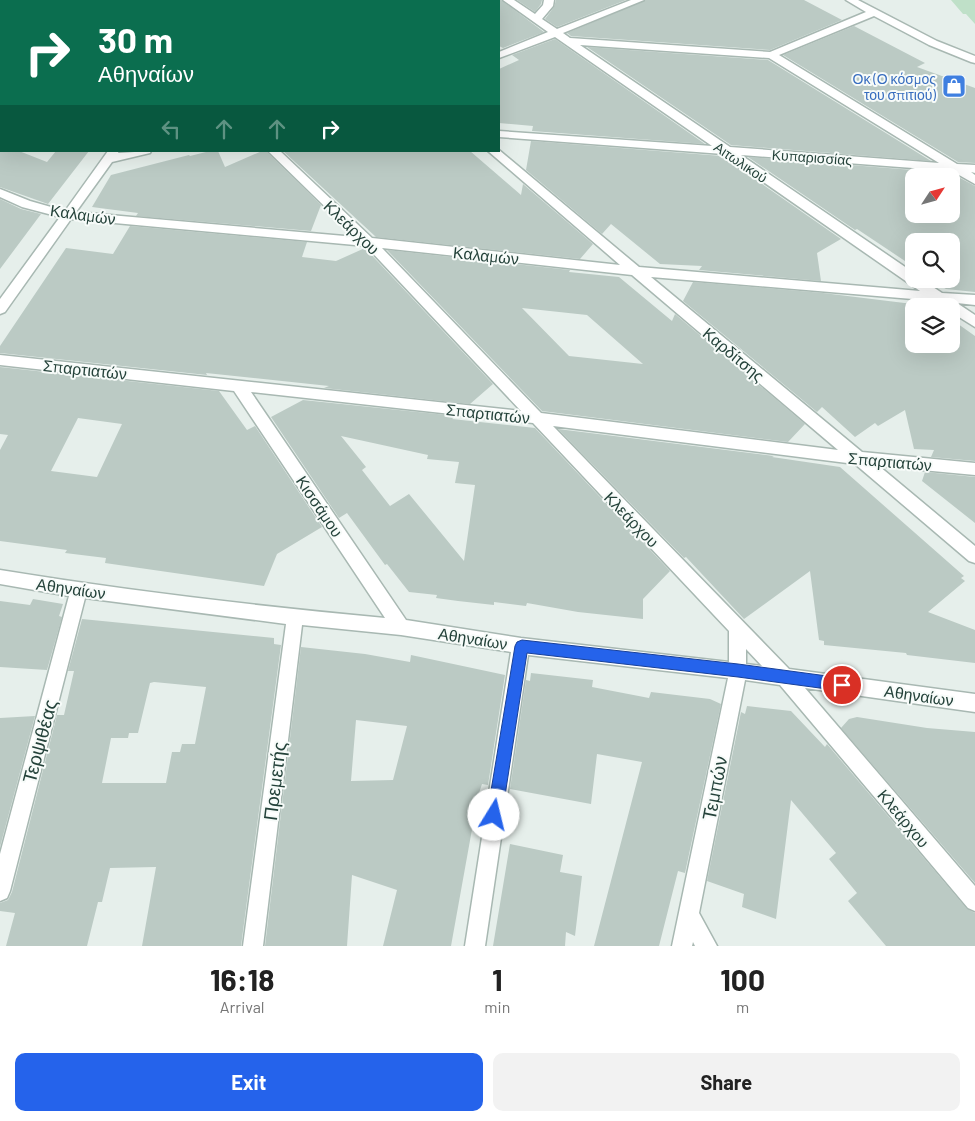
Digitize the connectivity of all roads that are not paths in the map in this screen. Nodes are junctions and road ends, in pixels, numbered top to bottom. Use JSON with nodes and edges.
{"nodes":[{"id":1,"x":508,"y":0,"type":"edge"},
{"id":2,"x":549,"y":0,"type":"edge"},
{"id":3,"x":639,"y":0,"type":"edge"},
{"id":4,"x":850,"y":0,"type":"edge"},
{"id":5,"x":874,"y":12,"type":"junction"},
{"id":6,"x":535,"y":20,"type":"junction"},
{"id":7,"x":553,"y":32,"type":"junction"},
{"id":8,"x":565,"y":40,"type":"junction"},
{"id":9,"x":500,"y":55,"type":"edge"},
{"id":10,"x":771,"y":55,"type":"junction"},
{"id":11,"x":975,"y":60,"type":"edge"},
{"id":12,"x":500,"y":134,"type":"edge"},
{"id":13,"x":724,"y":151,"type":"junction"},
{"id":14,"x":137,"y":152,"type":"edge"},
{"id":15,"x":274,"y":152,"type":"edge"},
{"id":16,"x":494,"y":152,"type":"edge"},
{"id":17,"x":111,"y":155,"type":"edge"},
{"id":18,"x":953,"y":168,"type":"joint"},
{"id":19,"x":960,"y":168,"type":"edge"},
{"id":20,"x":975,"y":169,"type":"edge"},
{"id":21,"x":960,"y":172,"type":"edge"},
{"id":22,"x":975,"y":180,"type":"edge"},
{"id":23,"x":0,"y":193,"type":"edge"},
{"id":24,"x":66,"y":215,"type":"junction"},
{"id":25,"x":369,"y":242,"type":"junction"},
{"id":26,"x":636,"y":271,"type":"junction"},
{"id":27,"x":938,"y":296,"type":"junction"},
{"id":28,"x":975,"y":300,"type":"edge"},
{"id":29,"x":0,"y":309,"type":"edge"},
{"id":30,"x":975,"y":322,"type":"edge"},
{"id":31,"x":0,"y":360,"type":"edge"},
{"id":32,"x":238,"y":385,"type":"junction"},
{"id":33,"x":536,"y":418,"type":"junction"},
{"id":34,"x":857,"y":458,"type":"junction"},
{"id":35,"x":975,"y":469,"type":"edge"},
{"id":36,"x":975,"y":556,"type":"edge"},
{"id":37,"x":0,"y":577,"type":"edge"},
{"id":38,"x":79,"y":590,"type":"junction"},
{"id":39,"x":295,"y":617,"type":"junction"},
{"id":40,"x":401,"y":628,"type":"junction"},
{"id":41,"x":737,"y":629,"type":"junction"},
{"id":42,"x":522,"y":646,"type":"junction"},
{"id":43,"x":738,"y":671,"type":"junction"},
{"id":44,"x":784,"y":677,"type":"junction"},
{"id":45,"x":975,"y":703,"type":"edge"},
{"id":46,"x":0,"y":891,"type":"edge"},
{"id":47,"x":975,"y":901,"type":"edge"},
{"id":48,"x":689,"y":916,"type":"junction"},
{"id":49,"x":253,"y":946,"type":"edge"},
{"id":50,"x":475,"y":946,"type":"edge"},
{"id":51,"x":682,"y":946,"type":"edge"},
{"id":52,"x":708,"y":946,"type":"edge"}],
"edges":[{"from":1,"to":6,"type":"street","name":"Αιτωλικού"},
{"from":2,"to":6,"type":"street"},
{"from":3,"to":7,"type":"street"},
{"from":4,"to":5,"type":"street"},
{"from":5,"to":10,"type":"street"},
{"from":5,"to":11,"type":"street"},
{"from":6,"to":7,"type":"street","name":"Αιτωλικού"},
{"from":7,"to":8,"type":"street","name":"Αιτωλικού"},
{"from":7,"to":9,"type":"street"},
{"from":8,"to":10,"type":"street"},
{"from":8,"to":13,"type":"street","name":"Αιτωλικού"},
{"from":10,"to":18,"type":"street"},
{"from":12,"to":13,"type":"street","name":"Κυπαρισσίας"},
{"from":13,"to":18,"type":"street","name":"Κυπαρισσίας"},
{"from":13,"to":27,"type":"street","name":"Αιτωλικού"},
{"from":14,"to":17,"type":"street"},
{"from":15,"to":25,"type":"street","name":"Κλεάρχου"},
{"from":16,"to":26,"type":"street","name":"Καρδίτσης"},
{"from":17,"to":24,"type":"street"},
{"from":19,"to":20,"type":"street","name":"Κυπαρισσίας"},
{"from":21,"to":22,"type":"street"},
{"from":23,"to":24,"type":"street","name":"Καλαμών"},
{"from":24,"to":25,"type":"street","name":"Καλαμών"},
{"from":24,"to":29,"type":"street"},
{"from":25,"to":26,"type":"street","name":"Καλαμών"},
{"from":25,"to":33,"type":"street","name":"Κλεάρχου"},
{"from":26,"to":27,"type":"street","name":"Καλαμών"},
{"from":26,"to":34,"type":"street","name":"Καρδίτσης"},
{"from":27,"to":28,"type":"street","name":"Καλαμών"},
{"from":27,"to":30,"type":"street","name":"Αιτωλικού"},
{"from":31,"to":32,"type":"street","name":"Σπαρτιατών"},
{"from":32,"to":33,"type":"street","name":"Σπαρτιατών"},
{"from":32,"to":40,"type":"street","name":"Κισσάμου"},
{"from":33,"to":34,"type":"street","name":"Σπαρτιατών"},
{"from":33,"to":41,"type":"street","name":"Κλεάρχου"},
{"from":34,"to":35,"type":"street","name":"Σπαρτιατών"},
{"from":34,"to":36,"type":"street","name":"Καρδίτσης"},
{"from":37,"to":38,"type":"street","name":"Αθηναίων"},
{"from":38,"to":39,"type":"street","name":"Αθηναίων"},
{"from":38,"to":46,"type":"street","name":"Τερψιθέας"},
{"from":39,"to":40,"type":"street","name":"Αθηναίων"},
{"from":39,"to":49,"type":"street","name":"Πρεμετής"},
{"from":40,"to":42,"type":"street","name":"Αθηναίων"},
{"from":41,"to":43,"type":"street","name":"Τεμπών"},
{"from":41,"to":44,"type":"street","name":"Κλεάρχου"},
{"from":42,"to":43,"type":"street","name":"Αθηναίων"},
{"from":42,"to":50,"type":"street"},
{"from":43,"to":44,"type":"street","name":"Αθηναίων"},
{"from":43,"to":48,"type":"street","name":"Τεμπών"},
{"from":44,"to":45,"type":"street","name":"Αθηναίων"},
{"from":44,"to":47,"type":"street","name":"Κλεάρχου"},
{"from":48,"to":51,"type":"street","name":"Τεμπών"},
{"from":48,"to":52,"type":"street"}]}
